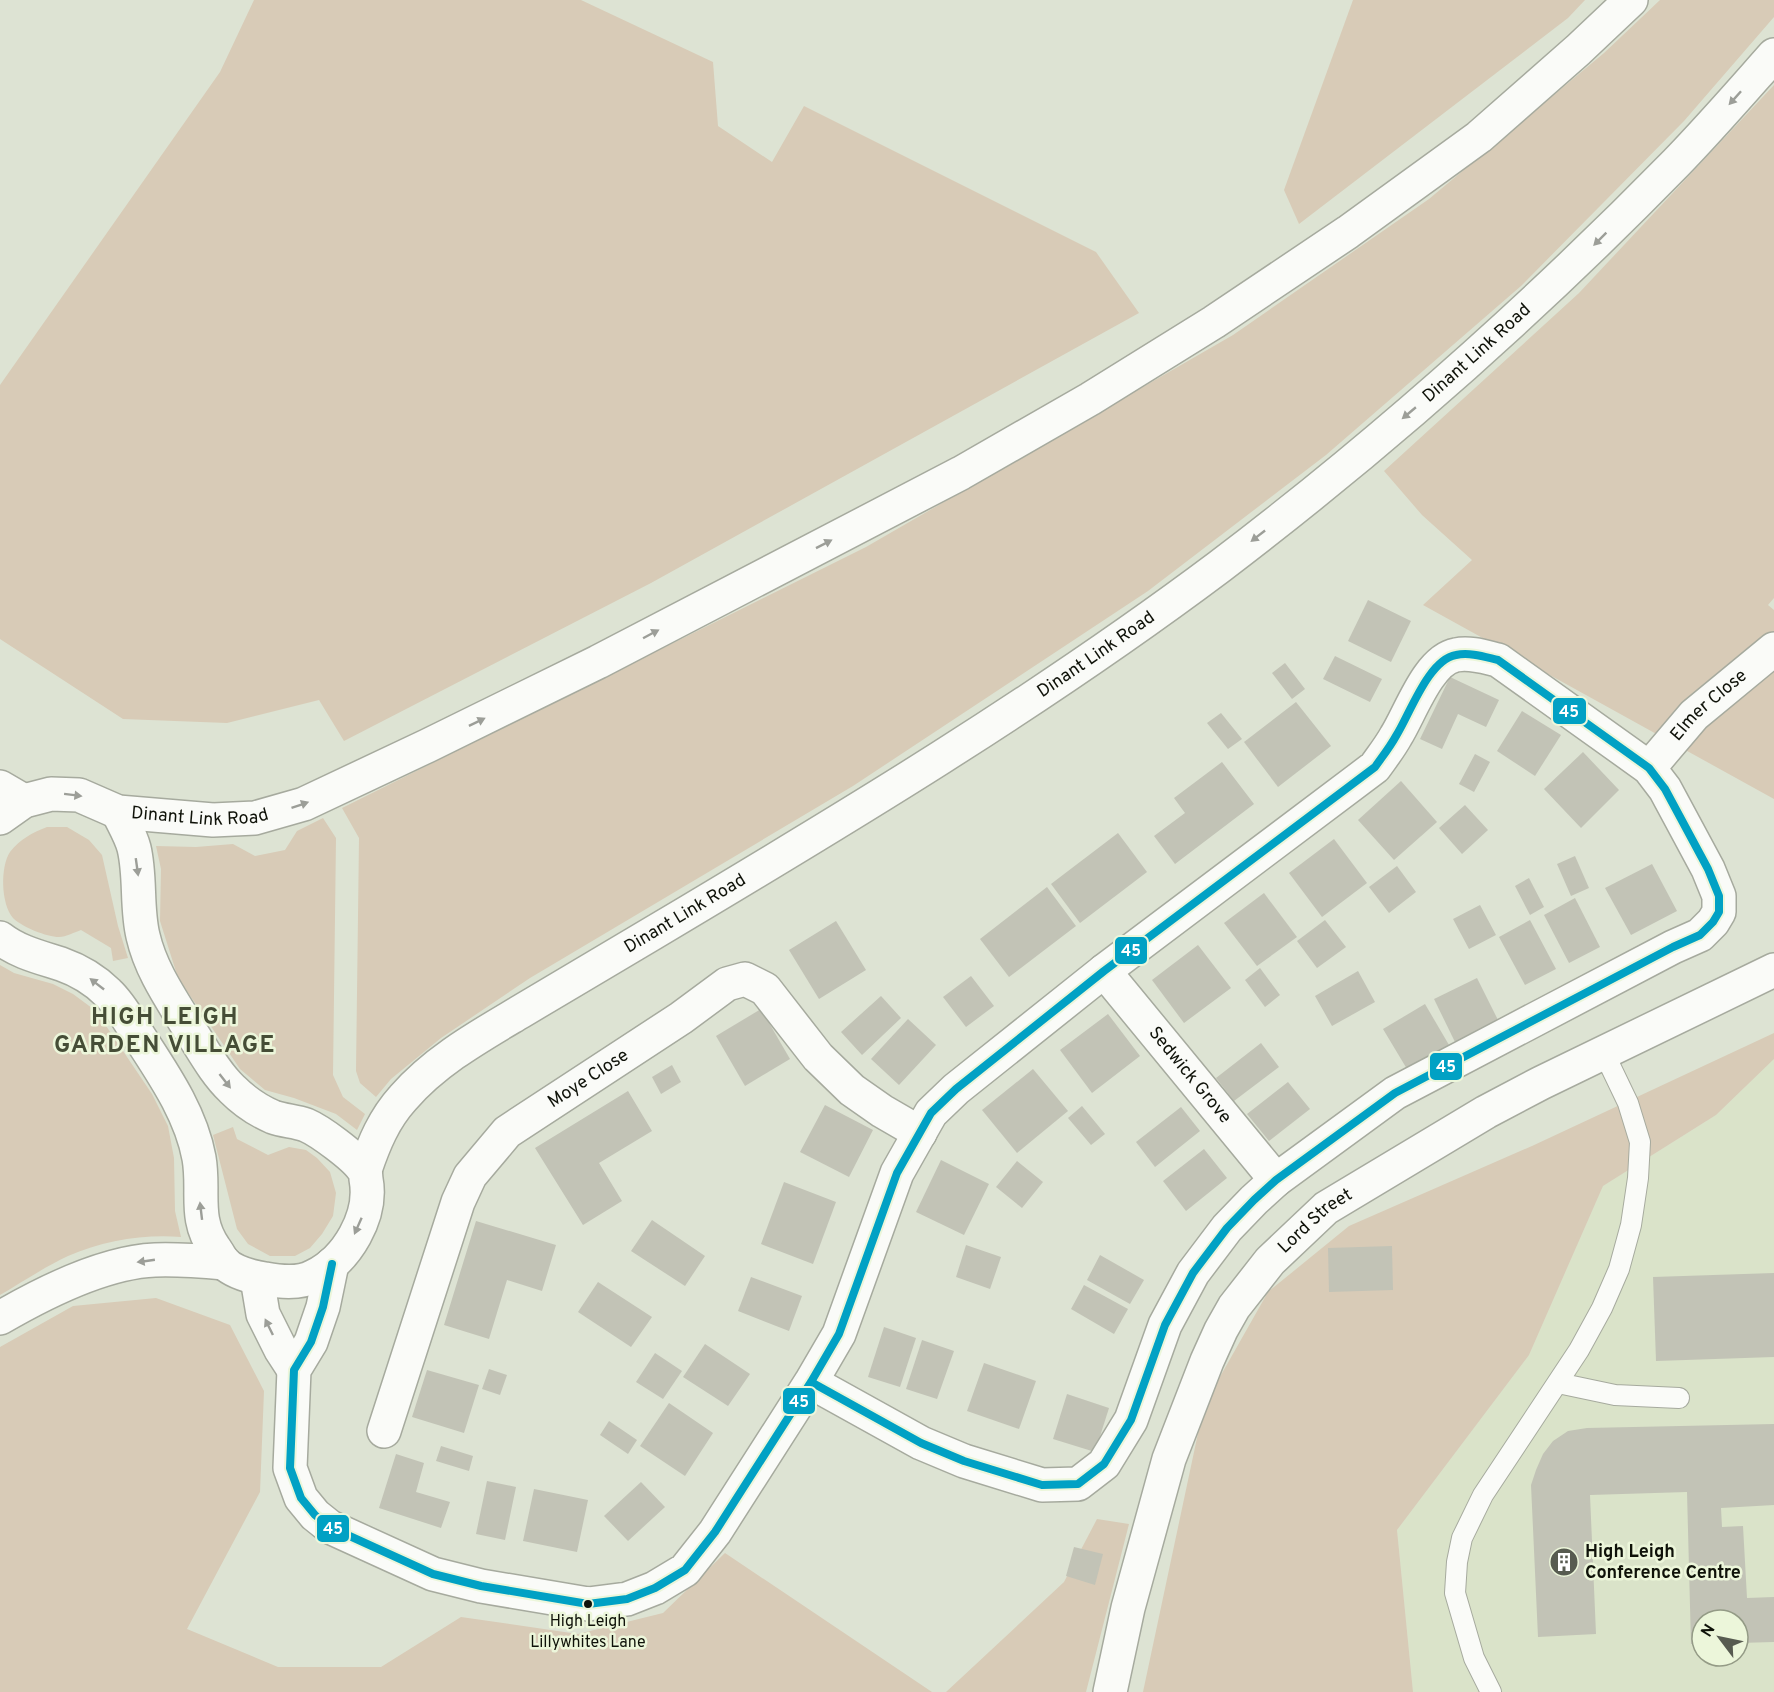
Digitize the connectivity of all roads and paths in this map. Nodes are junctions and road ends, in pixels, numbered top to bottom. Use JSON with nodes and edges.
{"nodes":[{"id":1,"x":1631,"y":0,"type":"edge"},
{"id":2,"x":1774,"y":55,"type":"edge"},
{"id":3,"x":1774,"y":649,"type":"edge"},
{"id":4,"x":1649,"y":768,"type":"junction"},
{"id":5,"x":8,"y":802,"type":"edge"},
{"id":6,"x":118,"y":812,"type":"junction"},
{"id":7,"x":0,"y":938,"type":"edge"},
{"id":8,"x":1774,"y":970,"type":"edge"},
{"id":9,"x":1104,"y":971,"type":"junction"},
{"id":10,"x":1604,"y":1053,"type":"junction"},
{"id":11,"x":920,"y":1133,"type":"junction"},
{"id":12,"x":365,"y":1170,"type":"junction"},
{"id":13,"x":1276,"y":1180,"type":"junction"},
{"id":14,"x":225,"y":1263,"type":"junction"},
{"id":15,"x":332,"y":1264,"type":"junction"},
{"id":16,"x":257,"y":1278,"type":"junction"},
{"id":17,"x":0,"y":1318,"type":"edge"},
{"id":18,"x":294,"y":1370,"type":"junction"},
{"id":19,"x":811,"y":1382,"type":"junction"},
{"id":20,"x":1558,"y":1383,"type":"junction"},
{"id":21,"x":1679,"y":1398,"type":"dead end"},
{"id":22,"x":384,"y":1431,"type":"dead end"},
{"id":23,"x":1110,"y":1692,"type":"edge"},
{"id":24,"x":1491,"y":1692,"type":"edge"}],
"edges":[{"from":6,"to":1,"type":"street","name":"Dinant Link Road","one_way":true},
{"from":2,"to":12,"type":"street","name":"Dinant Link Road","one_way":true},
{"from":3,"to":4,"type":"street","name":"Elmer Close"},
{"from":4,"to":9,"type":"street"},
{"from":4,"to":13,"type":"street"},
{"from":5,"to":6,"type":"street","name":"Dinant Link Road","one_way":true},
{"from":6,"to":12,"type":"street","one_way":true},
{"from":14,"to":7,"type":"street","one_way":true},
{"from":8,"to":10,"type":"street","name":"Lord Street"},
{"from":9,"to":11,"type":"street"},
{"from":9,"to":13,"type":"street","name":"Sedwick Grove"},
{"from":10,"to":20,"type":"lane"},
{"from":10,"to":23,"type":"street","name":"Lord Street"},
{"from":11,"to":19,"type":"street"},
{"from":11,"to":22,"type":"street","name":"Moye Close"},
{"from":12,"to":15,"type":"street","one_way":true},
{"from":13,"to":19,"type":"street"},
{"from":14,"to":16,"type":"street"},
{"from":14,"to":17,"type":"street","one_way":true},
{"from":15,"to":16,"type":"street"},
{"from":15,"to":18,"type":"street"},
{"from":18,"to":16,"type":"street","one_way":true},
{"from":18,"to":19,"type":"street"},
{"from":20,"to":21,"type":"lane"},
{"from":20,"to":24,"type":"lane"}]}
